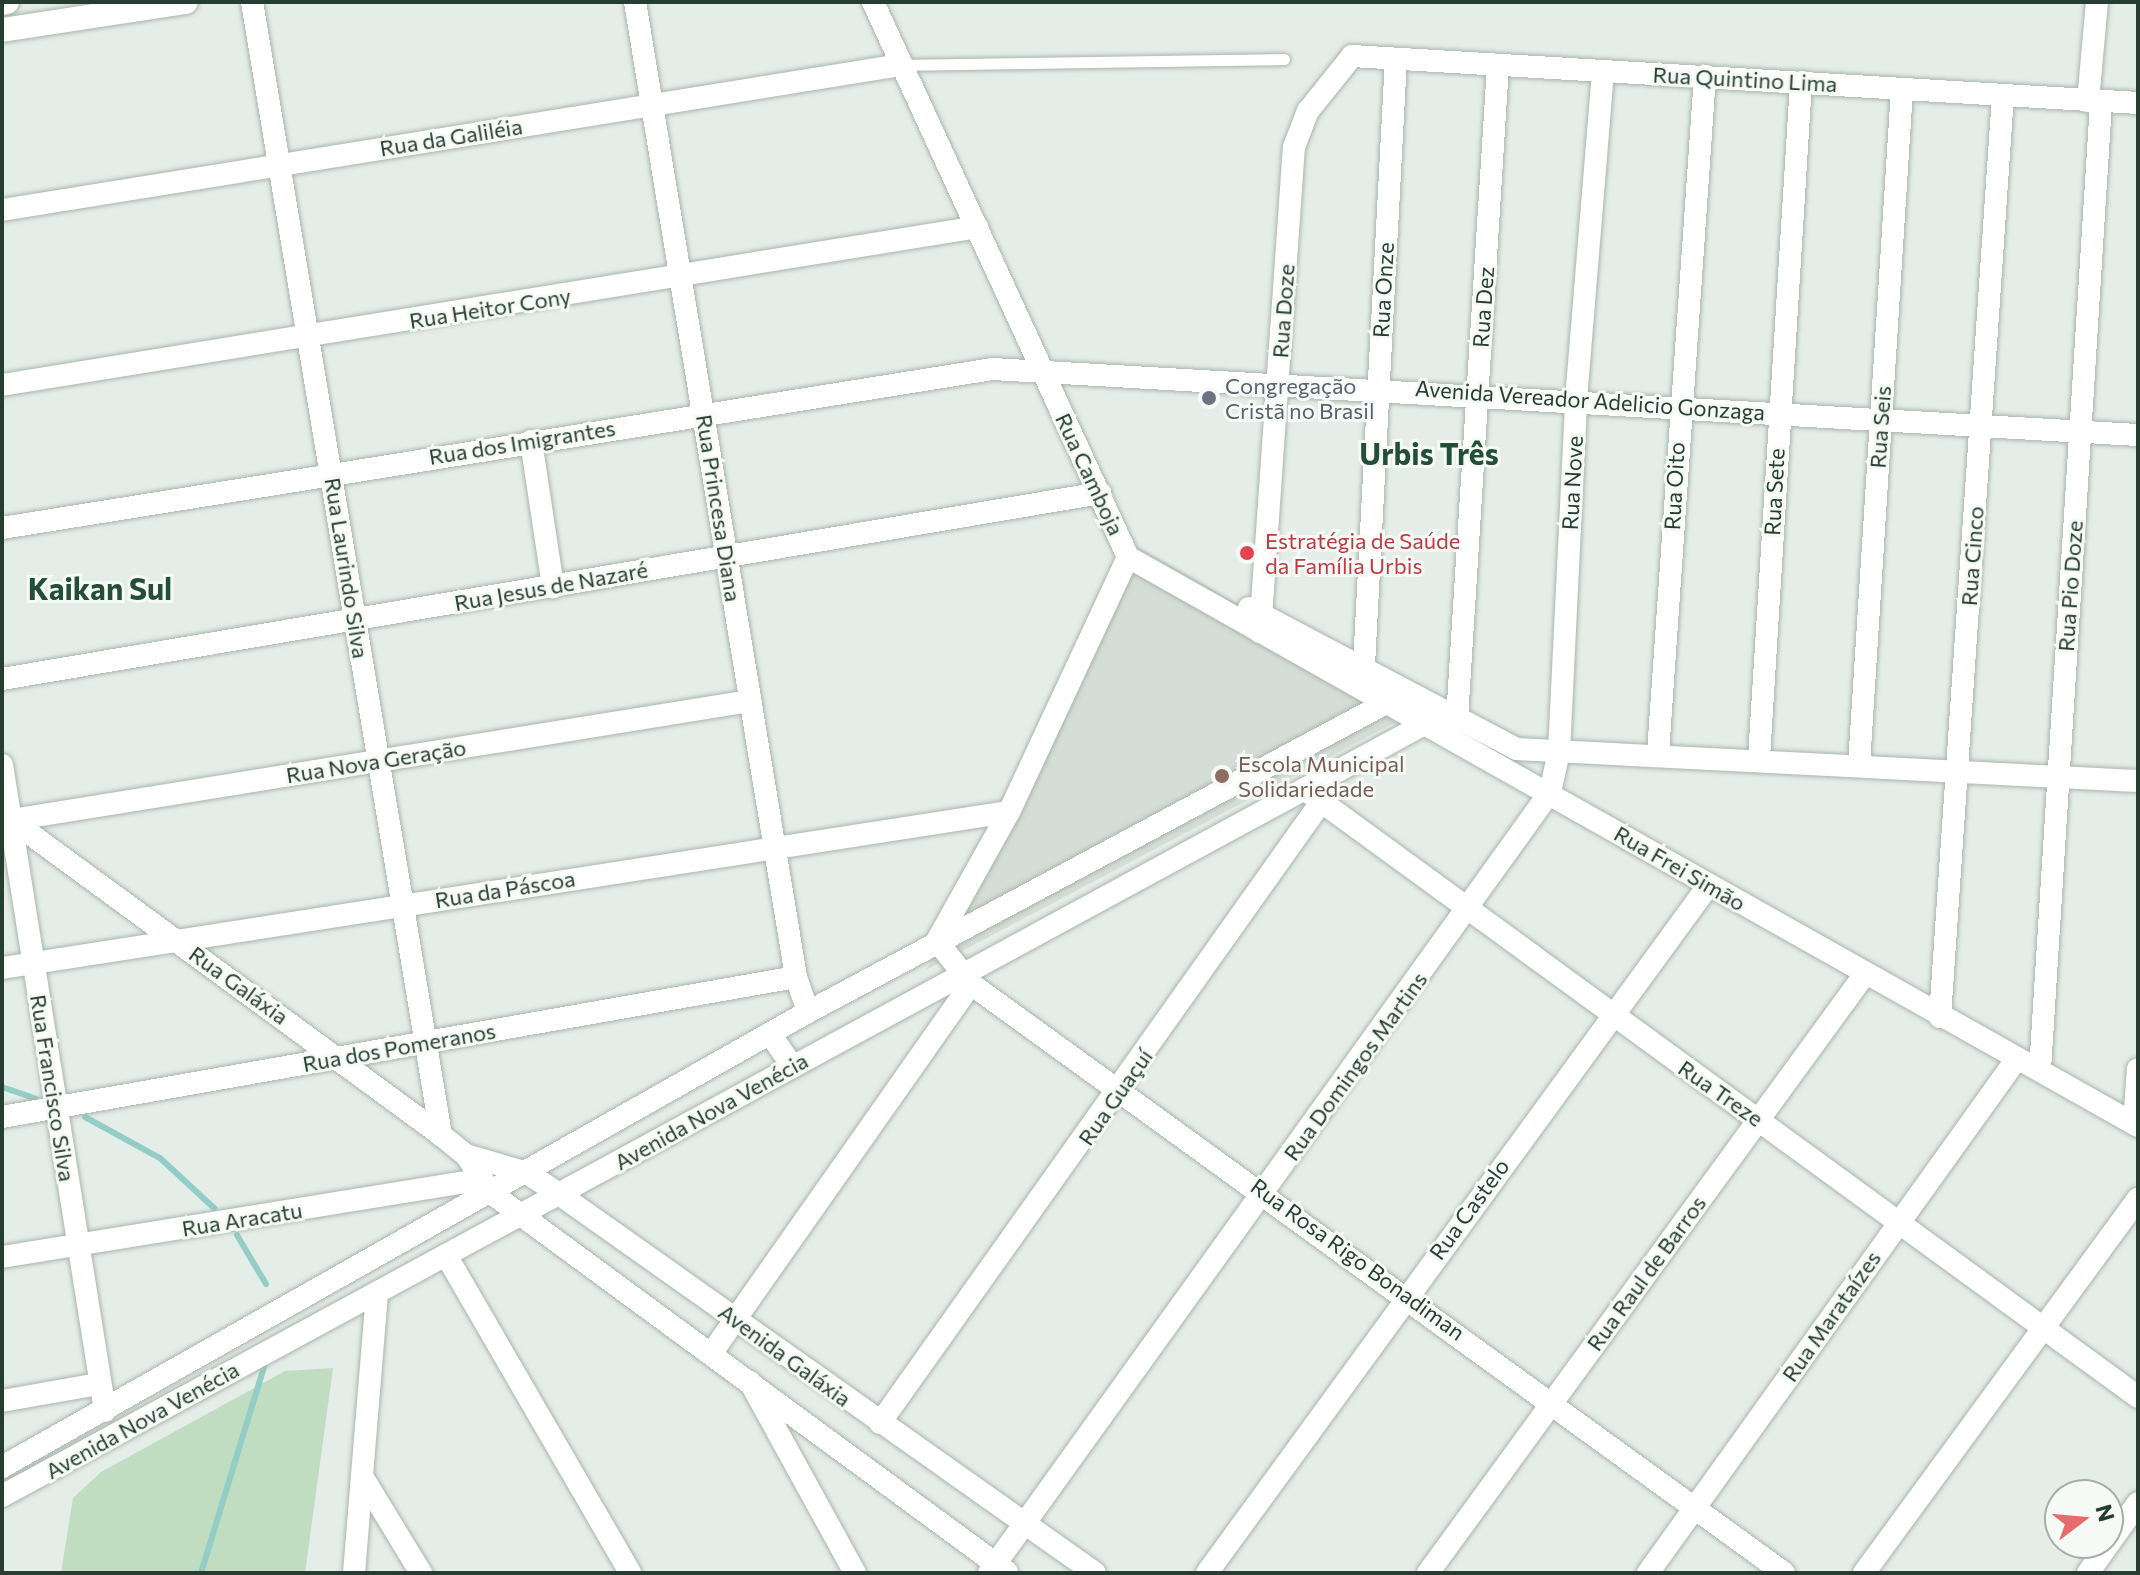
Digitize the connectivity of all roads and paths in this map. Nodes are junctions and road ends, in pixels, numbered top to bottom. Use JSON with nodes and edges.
{"nodes":[{"id":1,"x":186,"y":2,"type":"edge"},
{"id":2,"x":252,"y":2,"type":"edge"},
{"id":3,"x":635,"y":2,"type":"edge"},
{"id":4,"x":873,"y":2,"type":"edge"},
{"id":5,"x":2097,"y":2,"type":"edge"},
{"id":6,"x":2,"y":30,"type":"edge"},
{"id":7,"x":1352,"y":56,"type":"joint"},
{"id":8,"x":1284,"y":59,"type":"dead end"},
{"id":9,"x":1396,"y":59,"type":"junction"},
{"id":10,"x":901,"y":65,"type":"junction"},
{"id":11,"x":1498,"y":65,"type":"junction"},
{"id":12,"x":1603,"y":71,"type":"junction"},
{"id":13,"x":1705,"y":76,"type":"junction"},
{"id":14,"x":1801,"y":82,"type":"junction"},
{"id":15,"x":1902,"y":89,"type":"junction"},
{"id":16,"x":2003,"y":95,"type":"junction"},
{"id":17,"x":2095,"y":101,"type":"junction"},
{"id":18,"x":2138,"y":103,"type":"edge"},
{"id":19,"x":653,"y":106,"type":"junction"},
{"id":20,"x":280,"y":163,"type":"junction"},
{"id":21,"x":2,"y":210,"type":"edge"},
{"id":22,"x":977,"y":227,"type":"junction"},
{"id":23,"x":680,"y":279,"type":"junction"},
{"id":24,"x":309,"y":337,"type":"junction"},
{"id":25,"x":1043,"y":373,"type":"junction"},
{"id":26,"x":1278,"y":382,"type":"junction"},
{"id":27,"x":2,"y":385,"type":"edge"},
{"id":28,"x":1377,"y":387,"type":"junction"},
{"id":29,"x":1478,"y":395,"type":"junction"},
{"id":30,"x":1576,"y":400,"type":"junction"},
{"id":31,"x":1679,"y":409,"type":"junction"},
{"id":32,"x":1778,"y":412,"type":"junction"},
{"id":33,"x":704,"y":413,"type":"junction"},
{"id":34,"x":1880,"y":417,"type":"junction"},
{"id":35,"x":1980,"y":424,"type":"junction"},
{"id":36,"x":2082,"y":431,"type":"junction"},
{"id":37,"x":2138,"y":435,"type":"edge"},
{"id":38,"x":531,"y":441,"type":"junction"},
{"id":39,"x":333,"y":473,"type":"junction"},
{"id":40,"x":1100,"y":493,"type":"junction"},
{"id":41,"x":2,"y":528,"type":"edge"},
{"id":42,"x":727,"y":554,"type":"junction"},
{"id":43,"x":1128,"y":557,"type":"junction"},
{"id":44,"x":553,"y":587,"type":"junction"},
{"id":45,"x":1224,"y":606,"type":"junction"},
{"id":46,"x":1262,"y":608,"type":"junction"},
{"id":47,"x":355,"y":620,"type":"junction"},
{"id":48,"x":1260,"y":632,"type":"junction"},
{"id":49,"x":1364,"y":665,"type":"junction"},
{"id":50,"x":2,"y":679,"type":"edge"},
{"id":51,"x":750,"y":701,"type":"junction"},
{"id":52,"x":1384,"y":704,"type":"junction"},
{"id":53,"x":1421,"y":726,"type":"junction"},
{"id":54,"x":1451,"y":729,"type":"junction"},
{"id":55,"x":1559,"y":752,"type":"junction"},
{"id":56,"x":1658,"y":753,"type":"junction"},
{"id":57,"x":1759,"y":758,"type":"junction"},
{"id":58,"x":377,"y":760,"type":"junction"},
{"id":59,"x":2,"y":765,"type":"edge"},
{"id":60,"x":1859,"y":765,"type":"junction"},
{"id":61,"x":1959,"y":770,"type":"junction"},
{"id":62,"x":2056,"y":775,"type":"junction"},
{"id":63,"x":1241,"y":780,"type":"junction"},
{"id":64,"x":2138,"y":781,"type":"edge"},
{"id":65,"x":1550,"y":792,"type":"junction"},
{"id":66,"x":1313,"y":796,"type":"junction"},
{"id":67,"x":1009,"y":812,"type":"junction"},
{"id":68,"x":1260,"y":813,"type":"junction"},
{"id":69,"x":6,"y":815,"type":"edge"},
{"id":70,"x":774,"y":846,"type":"junction"},
{"id":71,"x":1708,"y":886,"type":"junction"},
{"id":72,"x":401,"y":906,"type":"junction"},
{"id":73,"x":1469,"y":910,"type":"junction"},
{"id":74,"x":937,"y":941,"type":"junction"},
{"id":75,"x":181,"y":942,"type":"junction"},
{"id":76,"x":33,"y":962,"type":"junction"},
{"id":77,"x":2,"y":968,"type":"edge"},
{"id":78,"x":1865,"y":974,"type":"junction"},
{"id":79,"x":796,"y":977,"type":"junction"},
{"id":80,"x":966,"y":980,"type":"junction"},
{"id":81,"x":808,"y":1012,"type":"junction"},
{"id":82,"x":1611,"y":1015,"type":"junction"},
{"id":83,"x":1940,"y":1017,"type":"junction"},
{"id":84,"x":770,"y":1034,"type":"junction"},
{"id":85,"x":424,"y":1044,"type":"junction"},
{"id":86,"x":337,"y":1057,"type":"junction"},
{"id":87,"x":2016,"y":1060,"type":"junction"},
{"id":88,"x":793,"y":1067,"type":"junction"},
{"id":89,"x":2138,"y":1069,"type":"edge"},
{"id":90,"x":2040,"y":1070,"type":"junction"},
{"id":91,"x":1121,"y":1091,"type":"junction"},
{"id":92,"x":55,"y":1109,"type":"junction"},
{"id":93,"x":2,"y":1117,"type":"edge"},
{"id":94,"x":1757,"y":1118,"type":"junction"},
{"id":95,"x":2136,"y":1124,"type":"edge"},
{"id":96,"x":441,"y":1135,"type":"junction"},
{"id":97,"x":466,"y":1155,"type":"junction"},
{"id":98,"x":527,"y":1173,"type":"junction"},
{"id":99,"x":486,"y":1186,"type":"junction"},
{"id":100,"x":1264,"y":1192,"type":"junction"},
{"id":101,"x":559,"y":1194,"type":"junction"},
{"id":102,"x":2138,"y":1198,"type":"edge"},
{"id":103,"x":522,"y":1214,"type":"junction"},
{"id":104,"x":1899,"y":1220,"type":"junction"},
{"id":105,"x":77,"y":1246,"type":"junction"},
{"id":106,"x":446,"y":1255,"type":"junction"},
{"id":107,"x":2,"y":1257,"type":"edge"},
{"id":108,"x":377,"y":1293,"type":"junction"},
{"id":109,"x":1407,"y":1294,"type":"junction"},
{"id":110,"x":736,"y":1319,"type":"junction"},
{"id":111,"x":2046,"y":1326,"type":"junction"},
{"id":112,"x":713,"y":1351,"type":"junction"},
{"id":113,"x":745,"y":1374,"type":"junction"},
{"id":114,"x":98,"y":1384,"type":"junction"},
{"id":115,"x":2138,"y":1397,"type":"edge"},
{"id":116,"x":2,"y":1401,"type":"edge"},
{"id":117,"x":1553,"y":1401,"type":"junction"},
{"id":118,"x":105,"y":1411,"type":"junction"},
{"id":119,"x":880,"y":1423,"type":"junction"},
{"id":120,"x":2,"y":1467,"type":"edge"},
{"id":121,"x":362,"y":1476,"type":"junction"},
{"id":122,"x":2,"y":1496,"type":"edge"},
{"id":123,"x":2138,"y":1503,"type":"edge"},
{"id":124,"x":1694,"y":1509,"type":"junction"},
{"id":125,"x":1026,"y":1524,"type":"junction"},
{"id":126,"x":998,"y":1570,"type":"edge"},
{"id":127,"x":354,"y":1573,"type":"edge"},
{"id":128,"x":421,"y":1573,"type":"edge"},
{"id":129,"x":630,"y":1573,"type":"edge"},
{"id":130,"x":855,"y":1573,"type":"edge"},
{"id":131,"x":1095,"y":1573,"type":"edge"},
{"id":132,"x":1207,"y":1573,"type":"edge"},
{"id":133,"x":1428,"y":1573,"type":"edge"},
{"id":134,"x":1648,"y":1573,"type":"edge"},
{"id":135,"x":1784,"y":1573,"type":"edge"},
{"id":136,"x":1864,"y":1573,"type":"edge"},
{"id":137,"x":2088,"y":1573,"type":"edge"}],
"edges":[{"from":1,"to":6,"type":"street"},
{"from":2,"to":20,"type":"street","name":"Rua Laurindo Silva"},
{"from":3,"to":19,"type":"street","name":"Rua Princesa Diana"},
{"from":4,"to":10,"type":"street","name":"Rua Camboja"},
{"from":5,"to":17,"type":"street","name":"Rua Pio Doze"},
{"from":7,"to":9,"type":"street","name":"Rua Quintino Lima"},
{"from":7,"to":26,"type":"street","name":"Rua Doze"},
{"from":8,"to":10,"type":"lane"},
{"from":9,"to":11,"type":"street","name":"Rua Quintino Lima"},
{"from":9,"to":28,"type":"street","name":"Rua Onze"},
{"from":10,"to":19,"type":"street","name":"Rua da Galiléia"},
{"from":10,"to":22,"type":"street","name":"Rua Camboja"},
{"from":11,"to":12,"type":"street","name":"Rua Quintino Lima"},
{"from":11,"to":29,"type":"street","name":"Rua Dez"},
{"from":12,"to":13,"type":"street","name":"Rua Quintino Lima"},
{"from":12,"to":30,"type":"street","name":"Rua Nove"},
{"from":13,"to":14,"type":"street","name":"Rua Quintino Lima"},
{"from":13,"to":31,"type":"street","name":"Rua Oito"},
{"from":14,"to":15,"type":"street","name":"Rua Quintino Lima"},
{"from":14,"to":32,"type":"street","name":"Rua Sete"},
{"from":15,"to":16,"type":"street","name":"Rua Quintino Lima"},
{"from":15,"to":34,"type":"street","name":"Rua Seis"},
{"from":16,"to":17,"type":"street","name":"Rua Quintino Lima"},
{"from":16,"to":35,"type":"street","name":"Rua Cinco"},
{"from":17,"to":18,"type":"street","name":"Rua Quintino Lima"},
{"from":17,"to":36,"type":"street","name":"Rua Pio Doze"},
{"from":19,"to":20,"type":"street","name":"Rua da Galiléia"},
{"from":19,"to":23,"type":"street","name":"Rua Princesa Diana"},
{"from":20,"to":21,"type":"street","name":"Rua da Galiléia"},
{"from":20,"to":24,"type":"street","name":"Rua Laurindo Silva"},
{"from":22,"to":23,"type":"street","name":"Rua Heitor Cony"},
{"from":22,"to":25,"type":"street","name":"Rua Camboja"},
{"from":23,"to":24,"type":"street","name":"Rua Heitor Cony"},
{"from":23,"to":33,"type":"street","name":"Rua Princesa Diana"},
{"from":24,"to":27,"type":"street","name":"Rua Heitor Cony"},
{"from":24,"to":39,"type":"street","name":"Rua Laurindo Silva"},
{"from":25,"to":26,"type":"street","name":"Avenida Vereador Adelicio Gonzaga"},
{"from":25,"to":33,"type":"street","name":"Rua dos Imigrantes"},
{"from":25,"to":40,"type":"street","name":"Rua Camboja"},
{"from":26,"to":28,"type":"street","name":"Avenida Vereador Adelicio Gonzaga"},
{"from":26,"to":46,"type":"street","name":"Rua Doze"},
{"from":28,"to":29,"type":"street","name":"Avenida Vereador Adelicio Gonzaga"},
{"from":28,"to":49,"type":"street","name":"Rua Onze"},
{"from":29,"to":30,"type":"street","name":"Avenida Vereador Adelicio Gonzaga"},
{"from":29,"to":54,"type":"street","name":"Rua Dez"},
{"from":30,"to":31,"type":"street","name":"Avenida Vereador Adelicio Gonzaga"},
{"from":30,"to":55,"type":"street","name":"Rua Nove"},
{"from":31,"to":32,"type":"street","name":"Avenida Vereador Adelicio Gonzaga"},
{"from":31,"to":56,"type":"street","name":"Rua Oito"},
{"from":32,"to":34,"type":"street","name":"Avenida Vereador Adelicio Gonzaga"},
{"from":32,"to":57,"type":"street","name":"Rua Sete"},
{"from":33,"to":38,"type":"street","name":"Rua dos Imigrantes"},
{"from":33,"to":42,"type":"street","name":"Rua Princesa Diana"},
{"from":34,"to":35,"type":"street","name":"Avenida Vereador Adelicio Gonzaga"},
{"from":34,"to":60,"type":"street","name":"Rua Seis"},
{"from":35,"to":36,"type":"street","name":"Avenida Vereador Adelicio Gonzaga"},
{"from":35,"to":61,"type":"street","name":"Rua Cinco"},
{"from":36,"to":37,"type":"street","name":"Avenida Vereador Adelicio Gonzaga"},
{"from":36,"to":62,"type":"street","name":"Rua Pio Doze"},
{"from":38,"to":39,"type":"street","name":"Rua dos Imigrantes"},
{"from":38,"to":44,"type":"street"},
{"from":39,"to":41,"type":"street","name":"Rua dos Imigrantes"},
{"from":39,"to":47,"type":"street","name":"Rua Laurindo Silva"},
{"from":40,"to":42,"type":"street","name":"Rua Jesus de Nazaré"},
{"from":40,"to":43,"type":"street","name":"Rua Camboja"},
{"from":42,"to":44,"type":"street","name":"Rua Jesus de Nazaré"},
{"from":42,"to":51,"type":"street","name":"Rua Princesa Diana"},
{"from":43,"to":45,"type":"street","name":"Rua Frei Simão"},
{"from":43,"to":67,"type":"street","name":"Rua Camboja"},
{"from":44,"to":47,"type":"street","name":"Rua Jesus de Nazaré"},
{"from":45,"to":46,"type":"street","name":"Rua Frei Simão"},
{"from":45,"to":48,"type":"street","name":"Rua Frei Simão"},
{"from":46,"to":48,"type":"street","name":"Rua Doze"},
{"from":46,"to":49,"type":"street","name":"Rua Frei Simão"},
{"from":47,"to":50,"type":"street","name":"Rua Jesus de Nazaré"},
{"from":47,"to":58,"type":"street","name":"Rua Laurindo Silva"},
{"from":48,"to":52,"type":"street","name":"Rua Frei Simão"},
{"from":49,"to":54,"type":"street","name":"Rua Frei Simão"},
{"from":51,"to":58,"type":"street","name":"Rua Nova Geração"},
{"from":51,"to":70,"type":"street","name":"Rua Princesa Diana"},
{"from":52,"to":53,"type":"street","name":"Rua Frei Simão"},
{"from":52,"to":63,"type":"street","name":"Avenida Nova Venécia"},
{"from":53,"to":54,"type":"street","name":"Rua Frei Simão"},
{"from":53,"to":66,"type":"street","name":"Avenida Nova Venécia"},
{"from":54,"to":55,"type":"street"},
{"from":54,"to":65,"type":"street","name":"Rua Frei Simão"},
{"from":55,"to":56,"type":"street"},
{"from":55,"to":65,"type":"street","name":"Rua Nove"},
{"from":56,"to":57,"type":"street"},
{"from":57,"to":60,"type":"street"},
{"from":58,"to":69,"type":"street","name":"Rua Nova Geração"},
{"from":58,"to":72,"type":"street","name":"Rua Laurindo Silva"},
{"from":59,"to":69,"type":"street","name":"Rua Francisco Silva"},
{"from":60,"to":61,"type":"street"},
{"from":61,"to":62,"type":"street"},
{"from":61,"to":83,"type":"street","name":"Rua Cinco"},
{"from":62,"to":64,"type":"street"},
{"from":62,"to":90,"type":"street","name":"Rua Pio Doze"},
{"from":63,"to":68,"type":"street"},
{"from":63,"to":74,"type":"street","name":"Avenida Nova Venécia"},
{"from":65,"to":71,"type":"street","name":"Rua Frei Simão"},
{"from":65,"to":73,"type":"street","name":"Rua Domingos Martins"},
{"from":66,"to":68,"type":"street","name":"Avenida Nova Venécia"},
{"from":66,"to":73,"type":"street","name":"Rua Treze"},
{"from":66,"to":91,"type":"street","name":"Rua Guaçuí"},
{"from":67,"to":70,"type":"street","name":"Rua da Páscoa"},
{"from":67,"to":74,"type":"street","name":"Rua Camboja"},
{"from":68,"to":80,"type":"street","name":"Avenida Nova Venécia"},
{"from":69,"to":75,"type":"street","name":"Rua Galáxia"},
{"from":69,"to":76,"type":"street","name":"Rua Francisco Silva"},
{"from":70,"to":72,"type":"street","name":"Rua da Páscoa"},
{"from":70,"to":79,"type":"street","name":"Rua Princesa Diana"},
{"from":71,"to":78,"type":"street","name":"Rua Frei Simão"},
{"from":71,"to":82,"type":"street","name":"Rua Castelo"},
{"from":72,"to":75,"type":"street","name":"Rua da Páscoa"},
{"from":72,"to":85,"type":"street","name":"Rua Laurindo Silva"},
{"from":73,"to":82,"type":"street","name":"Rua Treze"},
{"from":73,"to":100,"type":"street","name":"Rua Domingos Martins"},
{"from":74,"to":80,"type":"street","name":"Rua Rosa Rigo Bonadiman"},
{"from":74,"to":81,"type":"street","name":"Avenida Nova Venécia"},
{"from":75,"to":76,"type":"street","name":"Rua da Páscoa"},
{"from":75,"to":86,"type":"street","name":"Rua Galáxia"},
{"from":76,"to":77,"type":"street","name":"Rua da Páscoa"},
{"from":76,"to":92,"type":"street","name":"Rua Francisco Silva"},
{"from":78,"to":83,"type":"street","name":"Rua Frei Simão"},
{"from":78,"to":94,"type":"street","name":"Rua Raul de Barros"},
{"from":79,"to":81,"type":"street","name":"Rua Princesa Diana"},
{"from":79,"to":85,"type":"street","name":"Rua dos Pomeranos"},
{"from":80,"to":88,"type":"street","name":"Avenida Nova Venécia"},
{"from":80,"to":91,"type":"street","name":"Rua Rosa Rigo Bonadiman"},
{"from":80,"to":110,"type":"street"},
{"from":81,"to":84,"type":"street","name":"Avenida Nova Venécia"},
{"from":82,"to":94,"type":"street","name":"Rua Treze"},
{"from":82,"to":109,"type":"street","name":"Rua Castelo"},
{"from":83,"to":87,"type":"street","name":"Rua Frei Simão"},
{"from":84,"to":88,"type":"street"},
{"from":84,"to":98,"type":"street","name":"Avenida Nova Venécia"},
{"from":85,"to":86,"type":"street","name":"Rua dos Pomeranos"},
{"from":85,"to":96,"type":"street","name":"Rua Laurindo Silva"},
{"from":86,"to":92,"type":"street","name":"Rua dos Pomeranos"},
{"from":86,"to":96,"type":"street","name":"Rua Galáxia"},
{"from":87,"to":90,"type":"street","name":"Rua Frei Simão"},
{"from":87,"to":104,"type":"street","name":"Rua Marataízes"},
{"from":88,"to":101,"type":"street","name":"Avenida Nova Venécia"},
{"from":89,"to":95,"type":"street"},
{"from":90,"to":95,"type":"street","name":"Rua Frei Simão"},
{"from":91,"to":100,"type":"street","name":"Rua Rosa Rigo Bonadiman"},
{"from":91,"to":119,"type":"street","name":"Rua Guaçuí"},
{"from":92,"to":93,"type":"street","name":"Rua dos Pomeranos"},
{"from":92,"to":105,"type":"street","name":"Rua Francisco Silva"},
{"from":94,"to":104,"type":"street","name":"Rua Treze"},
{"from":94,"to":117,"type":"street","name":"Rua Raul de Barros"},
{"from":96,"to":97,"type":"street","name":"Rua Galáxia"},
{"from":97,"to":98,"type":"street","name":"Avenida Galáxia"},
{"from":97,"to":99,"type":"street","name":"Rua Galáxia"},
{"from":98,"to":99,"type":"street","name":"Avenida Nova Venécia"},
{"from":98,"to":101,"type":"street","name":"Avenida Galáxia"},
{"from":99,"to":103,"type":"street","name":"Avenida Galáxia"},
{"from":99,"to":105,"type":"street","name":"Rua Aracatu"},
{"from":99,"to":118,"type":"street","name":"Avenida Nova Venécia"},
{"from":100,"to":109,"type":"street","name":"Rua Rosa Rigo Bonadiman"},
{"from":100,"to":125,"type":"street","name":"Rua Domingos Martins"},
{"from":101,"to":103,"type":"street","name":"Avenida Nova Venécia"},
{"from":101,"to":110,"type":"street","name":"Avenida Galáxia"},
{"from":102,"to":111,"type":"street"},
{"from":103,"to":106,"type":"street","name":"Avenida Nova Venécia"},
{"from":103,"to":112,"type":"street","name":"Avenida Galáxia"},
{"from":104,"to":111,"type":"street","name":"Rua Treze"},
{"from":104,"to":124,"type":"street","name":"Rua Marataízes"},
{"from":105,"to":107,"type":"street","name":"Rua Aracatu"},
{"from":105,"to":114,"type":"street","name":"Rua Francisco Silva"},
{"from":106,"to":108,"type":"street","name":"Avenida Nova Venécia"},
{"from":106,"to":129,"type":"street"},
{"from":108,"to":121,"type":"street"},
{"from":108,"to":122,"type":"street","name":"Avenida Nova Venécia"},
{"from":109,"to":117,"type":"street","name":"Rua Rosa Rigo Bonadiman"},
{"from":109,"to":132,"type":"street","name":"Rua Castelo"},
{"from":110,"to":112,"type":"street"},
{"from":110,"to":119,"type":"street","name":"Avenida Galáxia"},
{"from":111,"to":115,"type":"street","name":"Rua Treze"},
{"from":111,"to":136,"type":"street"},
{"from":112,"to":113,"type":"street","name":"Avenida Galáxia"},
{"from":113,"to":126,"type":"street","name":"Avenida Galáxia"},
{"from":113,"to":130,"type":"street"},
{"from":114,"to":116,"type":"street"},
{"from":114,"to":118,"type":"street","name":"Rua Francisco Silva"},
{"from":117,"to":124,"type":"street","name":"Rua Rosa Rigo Bonadiman"},
{"from":117,"to":133,"type":"street","name":"Rua Raul de Barros"},
{"from":118,"to":120,"type":"street","name":"Avenida Nova Venécia"},
{"from":119,"to":125,"type":"street","name":"Avenida Galáxia"},
{"from":121,"to":127,"type":"street"},
{"from":121,"to":128,"type":"street"},
{"from":123,"to":137,"type":"street"},
{"from":124,"to":134,"type":"street","name":"Rua Marataízes"},
{"from":124,"to":135,"type":"street","name":"Rua Rosa Rigo Bonadiman"},
{"from":125,"to":126,"type":"street","name":"Rua Domingos Martins"},
{"from":125,"to":131,"type":"street","name":"Avenida Galáxia"}]}
